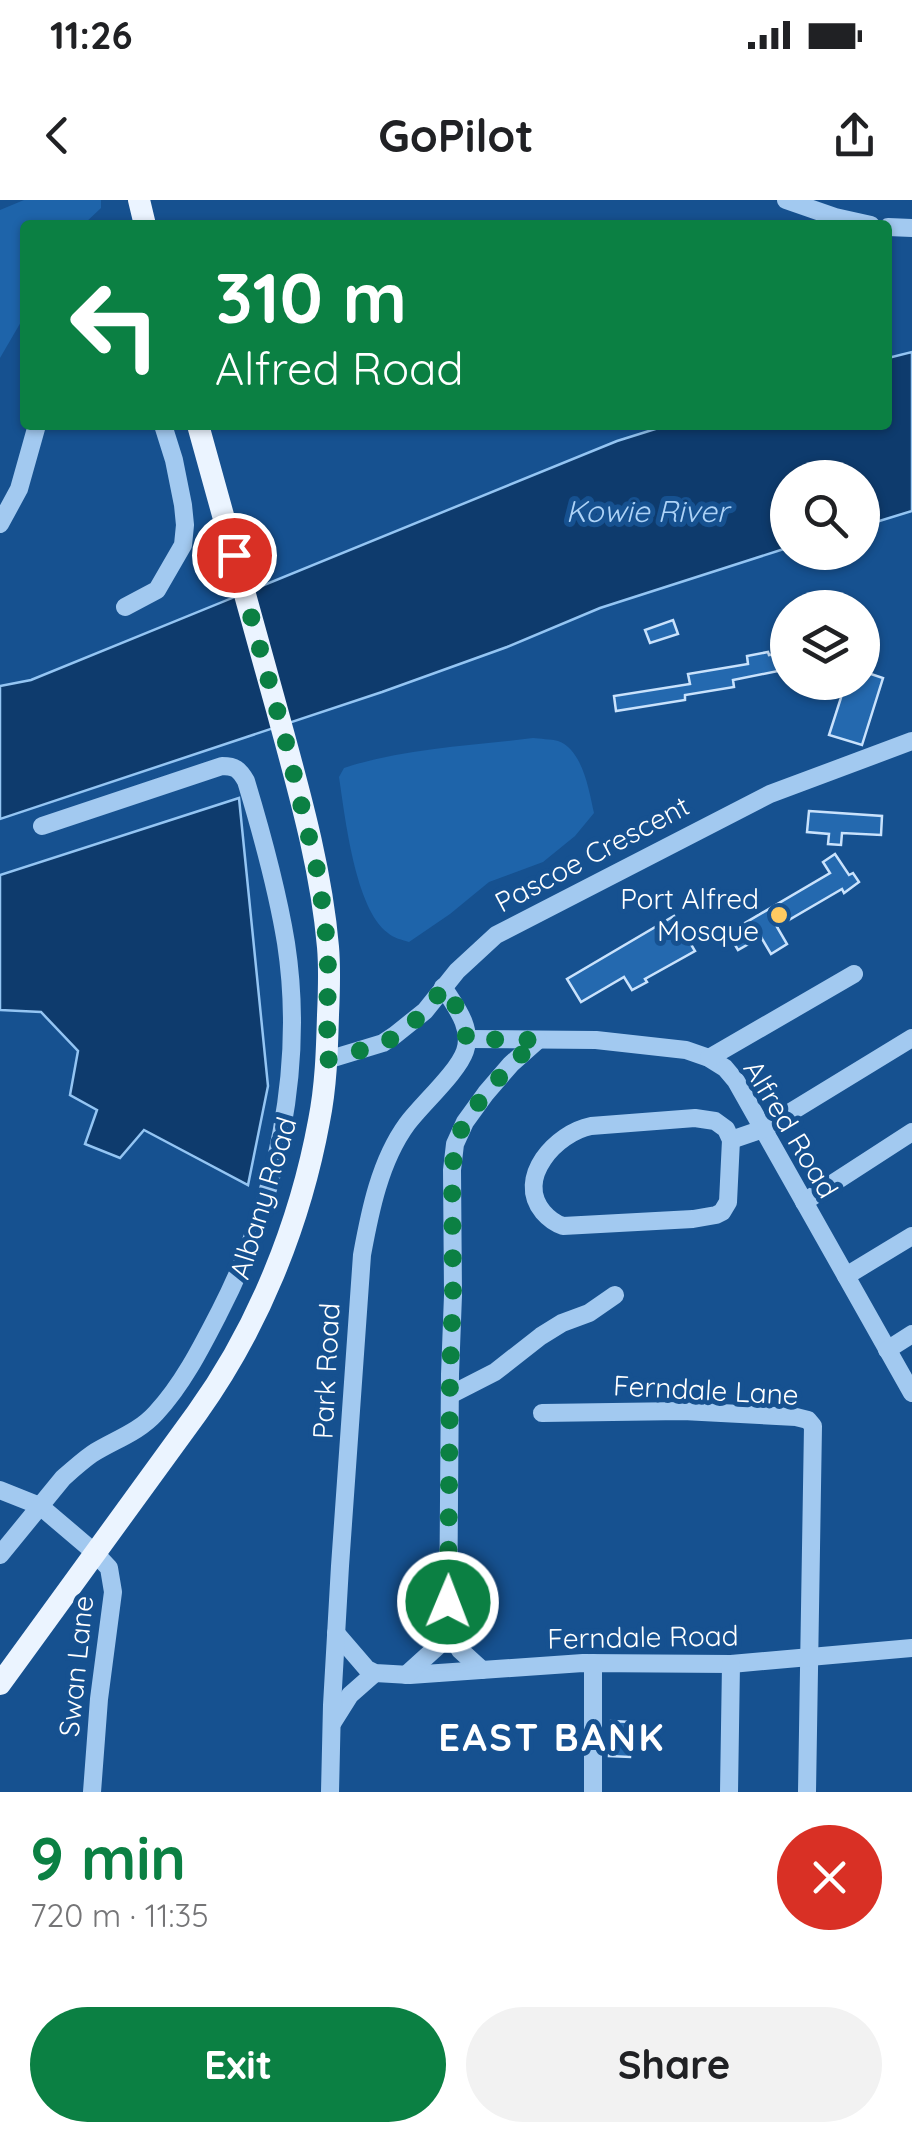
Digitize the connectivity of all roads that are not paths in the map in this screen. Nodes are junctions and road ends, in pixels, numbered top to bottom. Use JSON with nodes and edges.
{"nodes":[{"id":1,"x":786,"y":200,"type":"edge"},
{"id":2,"x":848,"y":220,"type":"edge"},
{"id":3,"x":35,"y":430,"type":"edge"},
{"id":4,"x":165,"y":430,"type":"edge"},
{"id":5,"x":199,"y":430,"type":"edge"},
{"id":6,"x":0,"y":524,"type":"edge"},
{"id":7,"x":124,"y":606,"type":"dead end"},
{"id":8,"x":912,"y":741,"type":"edge"},
{"id":9,"x":42,"y":826,"type":"dead end"},
{"id":10,"x":854,"y":974,"type":"dead end"},
{"id":11,"x":444,"y":987,"type":"junction"},
{"id":12,"x":912,"y":1038,"type":"edge"},
{"id":13,"x":466,"y":1039,"type":"junction"},
{"id":14,"x":538,"y":1040,"type":"junction"},
{"id":15,"x":709,"y":1058,"type":"junction"},
{"id":16,"x":327,"y":1060,"type":"junction"},
{"id":17,"x":764,"y":1130,"type":"junction"},
{"id":18,"x":912,"y":1132,"type":"edge"},
{"id":19,"x":732,"y":1140,"type":"junction"},
{"id":20,"x":804,"y":1202,"type":"junction"},
{"id":21,"x":912,"y":1236,"type":"edge"},
{"id":22,"x":846,"y":1276,"type":"junction"},
{"id":23,"x":614,"y":1295,"type":"dead end"},
{"id":24,"x":912,"y":1334,"type":"edge"},
{"id":25,"x":887,"y":1350,"type":"junction"},
{"id":26,"x":912,"y":1393,"type":"edge"},
{"id":27,"x":450,"y":1395,"type":"junction"},
{"id":28,"x":542,"y":1412,"type":"dead end"},
{"id":29,"x":0,"y":1490,"type":"edge"},
{"id":30,"x":40,"y":1506,"type":"junction"},
{"id":31,"x":94,"y":1552,"type":"junction"},
{"id":32,"x":0,"y":1555,"type":"edge"},
{"id":33,"x":448,"y":1629,"type":"junction"},
{"id":34,"x":336,"y":1633,"type":"junction"},
{"id":35,"x":912,"y":1648,"type":"edge"},
{"id":36,"x":810,"y":1658,"type":"junction"},
{"id":37,"x":593,"y":1664,"type":"junction"},
{"id":38,"x":731,"y":1664,"type":"junction"},
{"id":39,"x":482,"y":1670,"type":"junction"},
{"id":40,"x":375,"y":1674,"type":"junction"},
{"id":41,"x":406,"y":1675,"type":"junction"},
{"id":42,"x":0,"y":1684,"type":"edge"},
{"id":43,"x":331,"y":1724,"type":"junction"},
{"id":44,"x":92,"y":1792,"type":"edge"},
{"id":45,"x":330,"y":1792,"type":"edge"},
{"id":46,"x":593,"y":1792,"type":"edge"},
{"id":47,"x":729,"y":1792,"type":"edge"},
{"id":48,"x":807,"y":1792,"type":"edge"}],
"edges":[{"from":1,"to":2,"type":"street"},
{"from":3,"to":6,"type":"street"},
{"from":4,"to":7,"type":"street"},
{"from":5,"to":16,"type":"main road","name":"Albany Road"},
{"from":8,"to":11,"type":"street","name":"Pascoe Crescent"},
{"from":9,"to":30,"type":"street"},
{"from":10,"to":15,"type":"street"},
{"from":11,"to":13,"type":"street"},
{"from":11,"to":16,"type":"street","name":"Pascoe Crescent"},
{"from":12,"to":17,"type":"street"},
{"from":13,"to":14,"type":"street","name":"Alfred Road"},
{"from":13,"to":34,"type":"street","name":"Park Road"},
{"from":14,"to":15,"type":"street","name":"Alfred Road"},
{"from":14,"to":27,"type":"street"},
{"from":15,"to":17,"type":"street","name":"Alfred Road"},
{"from":16,"to":31,"type":"main road","name":"Albany Road"},
{"from":17,"to":19,"type":"street"},
{"from":17,"to":20,"type":"street","name":"Alfred Road"},
{"from":18,"to":20,"type":"street"},
{"from":19,"to":19,"type":"street"},
{"from":20,"to":22,"type":"street","name":"Alfred Road"},
{"from":21,"to":22,"type":"street"},
{"from":22,"to":25,"type":"street","name":"Alfred Road"},
{"from":23,"to":27,"type":"street"},
{"from":24,"to":25,"type":"street"},
{"from":25,"to":26,"type":"street","name":"Alfred Road"},
{"from":27,"to":33,"type":"street"},
{"from":28,"to":36,"type":"street","name":"Ferndale Lane"},
{"from":29,"to":30,"type":"street"},
{"from":30,"to":31,"type":"street"},
{"from":30,"to":32,"type":"street"},
{"from":31,"to":42,"type":"main road","name":"Albany Road"},
{"from":31,"to":44,"type":"street","name":"Swan Lane"},
{"from":33,"to":39,"type":"street"},
{"from":33,"to":41,"type":"street"},
{"from":34,"to":40,"type":"street"},
{"from":34,"to":43,"type":"street","name":"Park Road"},
{"from":35,"to":36,"type":"street","name":"Ferndale Road"},
{"from":36,"to":38,"type":"street","name":"Ferndale Road"},
{"from":36,"to":48,"type":"street"},
{"from":37,"to":38,"type":"street","name":"Ferndale Road"},
{"from":37,"to":39,"type":"street","name":"Ferndale Road"},
{"from":37,"to":46,"type":"street"},
{"from":38,"to":47,"type":"street"},
{"from":39,"to":41,"type":"street","name":"Ferndale Road"},
{"from":40,"to":41,"type":"street","name":"Ferndale Road"},
{"from":40,"to":43,"type":"street"},
{"from":43,"to":45,"type":"street","name":"Park Road"}]}
